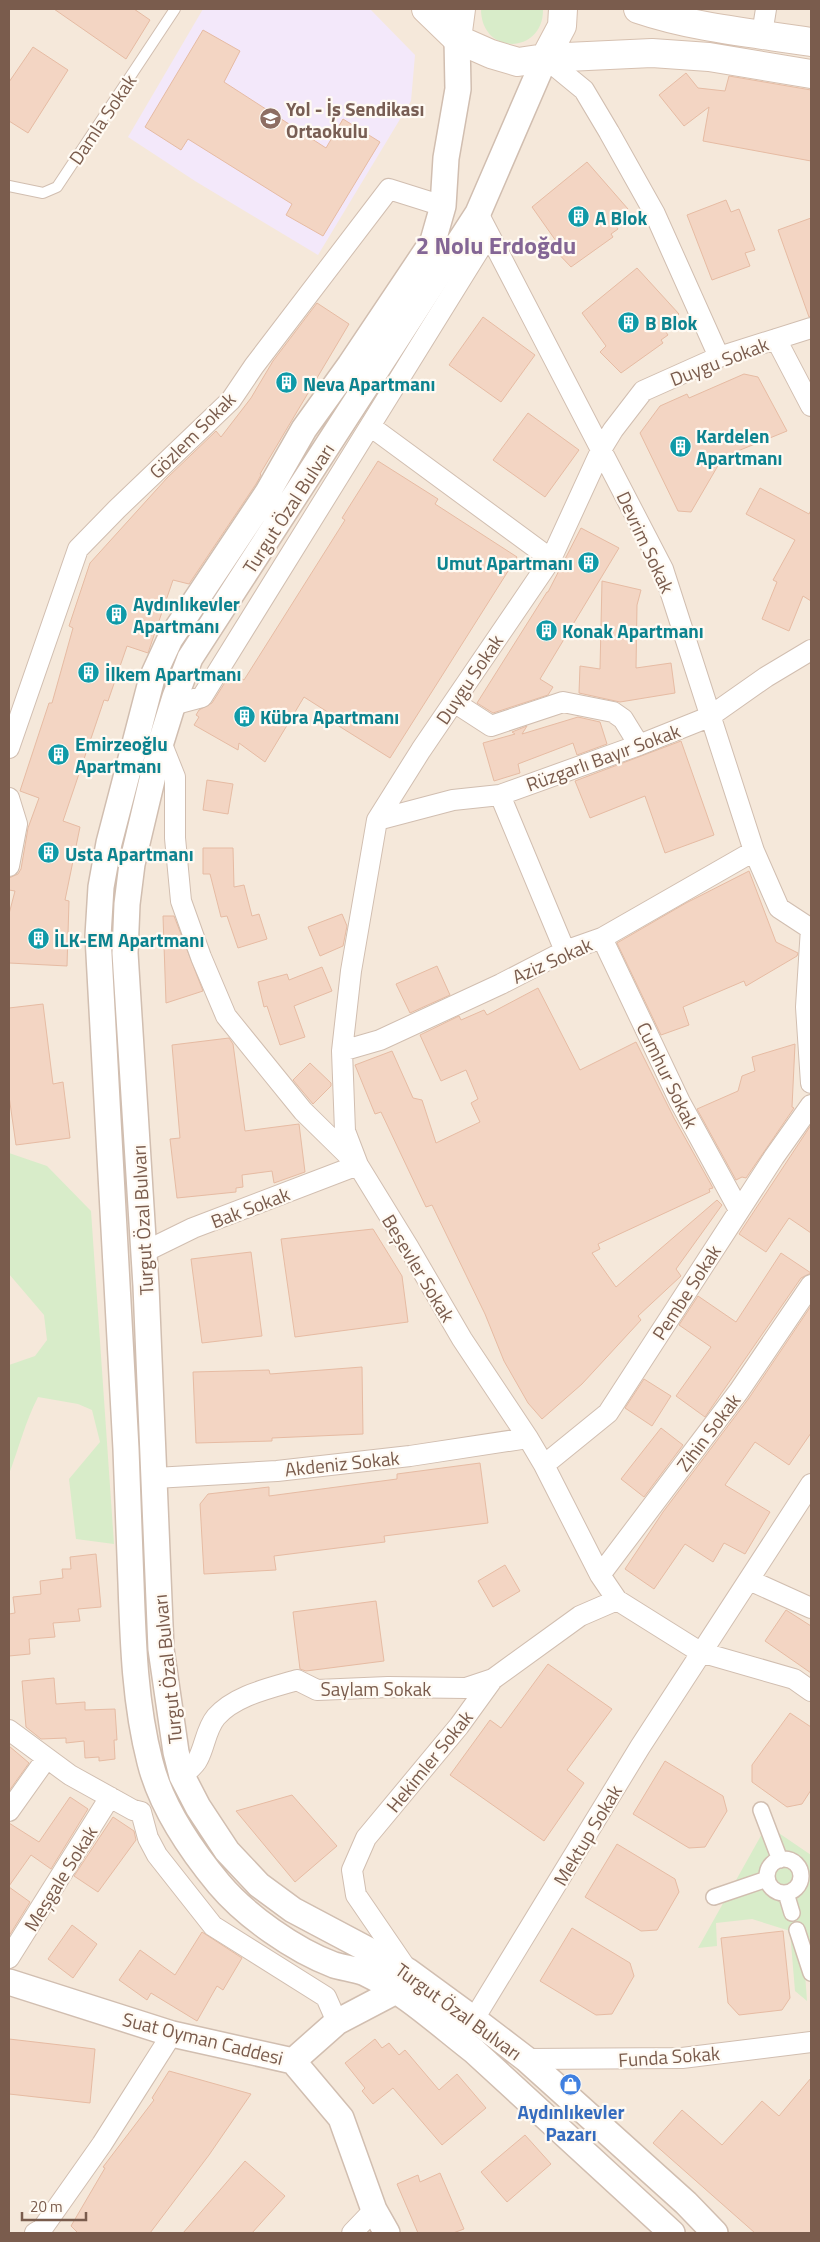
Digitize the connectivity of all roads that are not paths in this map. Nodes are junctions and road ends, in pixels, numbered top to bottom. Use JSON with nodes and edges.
{"nodes":[{"id":1,"x":174,"y":9,"type":"edge"},
{"id":2,"x":426,"y":9,"type":"edge"},
{"id":3,"x":461,"y":9,"type":"edge"},
{"id":4,"x":563,"y":9,"type":"edge"},
{"id":5,"x":654,"y":12,"type":"edge"},
{"id":6,"x":764,"y":22,"type":"edge"},
{"id":7,"x":457,"y":39,"type":"junction"},
{"id":8,"x":811,"y":42,"type":"edge"},
{"id":9,"x":545,"y":58,"type":"junction"},
{"id":10,"x":811,"y":74,"type":"edge"},
{"id":11,"x":9,"y":186,"type":"edge"},
{"id":12,"x":443,"y":206,"type":"junction"},
{"id":13,"x":484,"y":224,"type":"junction"},
{"id":14,"x":811,"y":328,"type":"edge"},
{"id":15,"x":776,"y":339,"type":"junction"},
{"id":16,"x":719,"y":358,"type":"junction"},
{"id":17,"x":811,"y":406,"type":"edge"},
{"id":18,"x":370,"y":426,"type":"junction"},
{"id":19,"x":602,"y":448,"type":"junction"},
{"id":20,"x":551,"y":559,"type":"junction"},
{"id":21,"x":811,"y":650,"type":"edge"},
{"id":22,"x":454,"y":702,"type":"junction"},
{"id":23,"x":172,"y":705,"type":"junction"},
{"id":24,"x":710,"y":717,"type":"junction"},
{"id":25,"x":162,"y":742,"type":"junction"},
{"id":26,"x":639,"y":745,"type":"junction"},
{"id":27,"x":9,"y":748,"type":"edge"},
{"id":28,"x":500,"y":795,"type":"junction"},
{"id":29,"x":9,"y":798,"type":"edge"},
{"id":30,"x":376,"y":820,"type":"junction"},
{"id":31,"x":754,"y":851,"type":"junction"},
{"id":32,"x":9,"y":866,"type":"edge"},
{"id":33,"x":811,"y":929,"type":"edge"},
{"id":34,"x":602,"y":938,"type":"junction"},
{"id":35,"x":565,"y":951,"type":"junction"},
{"id":36,"x":342,"y":1051,"type":"junction"},
{"id":37,"x":811,"y":1083,"type":"edge"},
{"id":38,"x":811,"y":1104,"type":"edge"},
{"id":39,"x":358,"y":1166,"type":"junction"},
{"id":40,"x":739,"y":1210,"type":"junction"},
{"id":41,"x":144,"y":1252,"type":"junction"},
{"id":42,"x":811,"y":1285,"type":"edge"},
{"id":43,"x":528,"y":1438,"type":"junction"},
{"id":44,"x":544,"y":1465,"type":"junction"},
{"id":45,"x":155,"y":1478,"type":"junction"},
{"id":46,"x":811,"y":1484,"type":"edge"},
{"id":47,"x":600,"y":1576,"type":"junction"},
{"id":48,"x":749,"y":1580,"type":"junction"},
{"id":49,"x":617,"y":1600,"type":"junction"},
{"id":50,"x":811,"y":1608,"type":"edge"},
{"id":51,"x":700,"y":1652,"type":"junction"},
{"id":52,"x":494,"y":1678,"type":"junction"},
{"id":53,"x":811,"y":1691,"type":"edge"},
{"id":54,"x":10,"y":1734,"type":"edge"},
{"id":55,"x":46,"y":1759,"type":"junction"},
{"id":56,"x":182,"y":1776,"type":"junction"},
{"id":57,"x":160,"y":1793,"type":"junction"},
{"id":58,"x":110,"y":1797,"type":"junction"},
{"id":59,"x":762,"y":1810,"type":"dead end"},
{"id":60,"x":9,"y":1811,"type":"edge"},
{"id":61,"x":141,"y":1812,"type":"junction"},
{"id":62,"x":780,"y":1860,"type":"junction"},
{"id":63,"x":806,"y":1869,"type":"edge"},
{"id":64,"x":767,"y":1879,"type":"junction"},
{"id":65,"x":790,"y":1892,"type":"junction"},
{"id":66,"x":714,"y":1897,"type":"dead end"},
{"id":67,"x":796,"y":1911,"type":"dead end"},
{"id":68,"x":811,"y":1951,"type":"edge"},
{"id":69,"x":9,"y":1958,"type":"edge"},
{"id":70,"x":811,"y":1973,"type":"edge"},
{"id":71,"x":402,"y":1981,"type":"junction"},
{"id":72,"x":9,"y":1982,"type":"edge"},
{"id":73,"x":475,"y":2020,"type":"junction"},
{"id":74,"x":337,"y":2022,"type":"junction"},
{"id":75,"x":172,"y":2034,"type":"junction"},
{"id":76,"x":460,"y":2040,"type":"junction"},
{"id":77,"x":811,"y":2042,"type":"edge"},
{"id":78,"x":526,"y":2059,"type":"junction"},
{"id":79,"x":294,"y":2062,"type":"junction"},
{"id":80,"x":374,"y":2210,"type":"junction"},
{"id":81,"x":35,"y":2233,"type":"edge"},
{"id":82,"x":352,"y":2233,"type":"edge"},
{"id":83,"x":387,"y":2233,"type":"edge"},
{"id":84,"x":672,"y":2233,"type":"edge"},
{"id":85,"x":715,"y":2233,"type":"edge"}],
"edges":[{"from":1,"to":11,"type":"lane","name":"Damla Sokak"},
{"from":2,"to":7,"type":"main road"},
{"from":3,"to":7,"type":"main road"},
{"from":4,"to":9,"type":"main road"},
{"from":5,"to":6,"type":"main road"},
{"from":6,"to":8,"type":"main road"},
{"from":7,"to":9,"type":"main road"},
{"from":7,"to":12,"type":"street","name":"Turgut Özal Bulvarı"},
{"from":9,"to":10,"type":"main road"},
{"from":9,"to":13,"type":"street","name":"Turgut Özal Bulvarı"},
{"from":9,"to":16,"type":"street"},
{"from":12,"to":27,"type":"street","name":"Gözlem Sokak"},
{"from":12,"to":57,"type":"street","name":"Turgut Özal Bulvarı"},
{"from":13,"to":18,"type":"street"},
{"from":13,"to":19,"type":"street","name":"Devrim Sokak"},
{"from":13,"to":23,"type":"street","name":"Turgut Özal Bulvarı"},
{"from":14,"to":15,"type":"street","name":"Duygu Sokak"},
{"from":15,"to":16,"type":"street","name":"Duygu Sokak"},
{"from":15,"to":17,"type":"street"},
{"from":16,"to":19,"type":"street","name":"Duygu Sokak"},
{"from":18,"to":20,"type":"street"},
{"from":18,"to":23,"type":"street"},
{"from":19,"to":20,"type":"street","name":"Duygu Sokak"},
{"from":19,"to":24,"type":"street","name":"Devrim Sokak"},
{"from":20,"to":22,"type":"street","name":"Duygu Sokak"},
{"from":21,"to":24,"type":"street","name":"Rüzgarlı Bayır Sokak"},
{"from":22,"to":26,"type":"street"},
{"from":22,"to":30,"type":"street","name":"Duygu Sokak"},
{"from":23,"to":25,"type":"street","name":"Turgut Özal Bulvarı"},
{"from":24,"to":26,"type":"street","name":"Rüzgarlı Bayır Sokak"},
{"from":24,"to":31,"type":"street","name":"Devrim Sokak"},
{"from":25,"to":39,"type":"street","name":"Beşevler Sokak"},
{"from":25,"to":41,"type":"street","name":"Turgut Özal Bulvarı"},
{"from":26,"to":28,"type":"street","name":"Rüzgarlı Bayır Sokak"},
{"from":28,"to":30,"type":"street","name":"Rüzgarlı Bayır Sokak"},
{"from":28,"to":35,"type":"street"},
{"from":29,"to":32,"type":"street"},
{"from":30,"to":36,"type":"street","name":"Duygu Sokak"},
{"from":31,"to":33,"type":"street","name":"Devrim Sokak"},
{"from":31,"to":34,"type":"street","name":"Aziz Sokak"},
{"from":33,"to":37,"type":"street"},
{"from":34,"to":35,"type":"street","name":"Aziz Sokak"},
{"from":34,"to":40,"type":"street","name":"Cumhur Sokak"},
{"from":35,"to":36,"type":"street","name":"Aziz Sokak"},
{"from":36,"to":39,"type":"street","name":"Duygu Sokak"},
{"from":38,"to":40,"type":"street","name":"Pembe Sokak"},
{"from":39,"to":41,"type":"street","name":"Bak Sokak"},
{"from":39,"to":43,"type":"street","name":"Beşevler Sokak"},
{"from":40,"to":44,"type":"street","name":"Pembe Sokak"},
{"from":41,"to":45,"type":"street","name":"Turgut Özal Bulvarı"},
{"from":42,"to":47,"type":"street","name":"Zihin Sokak"},
{"from":43,"to":44,"type":"street","name":"Beşevler Sokak"},
{"from":43,"to":45,"type":"street","name":"Akdeniz Sokak"},
{"from":44,"to":47,"type":"street","name":"Beşevler Sokak"},
{"from":45,"to":56,"type":"street","name":"Turgut Özal Bulvarı"},
{"from":46,"to":48,"type":"street","name":"Mektup Sokak"},
{"from":47,"to":49,"type":"street","name":"Beşevler Sokak"},
{"from":48,"to":50,"type":"street"},
{"from":48,"to":51,"type":"street","name":"Mektup Sokak"},
{"from":49,"to":51,"type":"street","name":"Beşevler Sokak"},
{"from":49,"to":52,"type":"street","name":"Hekimler Sokak"},
{"from":51,"to":53,"type":"street","name":"Beşevler Sokak"},
{"from":51,"to":73,"type":"street","name":"Mektup Sokak"},
{"from":52,"to":56,"type":"street","name":"Saylam Sokak"},
{"from":52,"to":71,"type":"street","name":"Hekimler Sokak"},
{"from":54,"to":55,"type":"street"},
{"from":55,"to":58,"type":"street"},
{"from":55,"to":60,"type":"street"},
{"from":56,"to":71,"type":"street","name":"Turgut Özal Bulvarı"},
{"from":57,"to":61,"type":"street"},
{"from":57,"to":71,"type":"street","name":"Turgut Özal Bulvarı"},
{"from":58,"to":61,"type":"street"},
{"from":58,"to":69,"type":"street","name":"Meşgale Sokak"},
{"from":59,"to":62,"type":"street"},
{"from":61,"to":74,"type":"street"},
{"from":62,"to":63,"type":"street"},
{"from":62,"to":64,"type":"street"},
{"from":63,"to":65,"type":"street"},
{"from":64,"to":65,"type":"street"},
{"from":64,"to":66,"type":"street"},
{"from":65,"to":67,"type":"street"},
{"from":68,"to":70,"type":"street"},
{"from":71,"to":73,"type":"street","name":"Turgut Özal Bulvarı"},
{"from":71,"to":74,"type":"street","name":"Turgut Özal Bulvarı"},
{"from":71,"to":76,"type":"street","name":"Turgut Özal Bulvarı"},
{"from":72,"to":75,"type":"street","name":"Suat Oyman Caddesi"},
{"from":73,"to":76,"type":"street","name":"Mektup Sokak"},
{"from":73,"to":78,"type":"street","name":"Turgut Özal Bulvarı"},
{"from":74,"to":79,"type":"street","name":"Turgut Özal Bulvarı"},
{"from":75,"to":79,"type":"street","name":"Suat Oyman Caddesi"},
{"from":75,"to":81,"type":"street"},
{"from":76,"to":84,"type":"street","name":"Turgut Özal Bulvarı"},
{"from":77,"to":78,"type":"street","name":"Funda Sokak"},
{"from":78,"to":85,"type":"street","name":"Turgut Özal Bulvarı"},
{"from":79,"to":80,"type":"street","name":"Suat Oyman Caddesi"},
{"from":80,"to":82,"type":"street"},
{"from":80,"to":83,"type":"street","name":"Suat Oyman Caddesi"}]}
